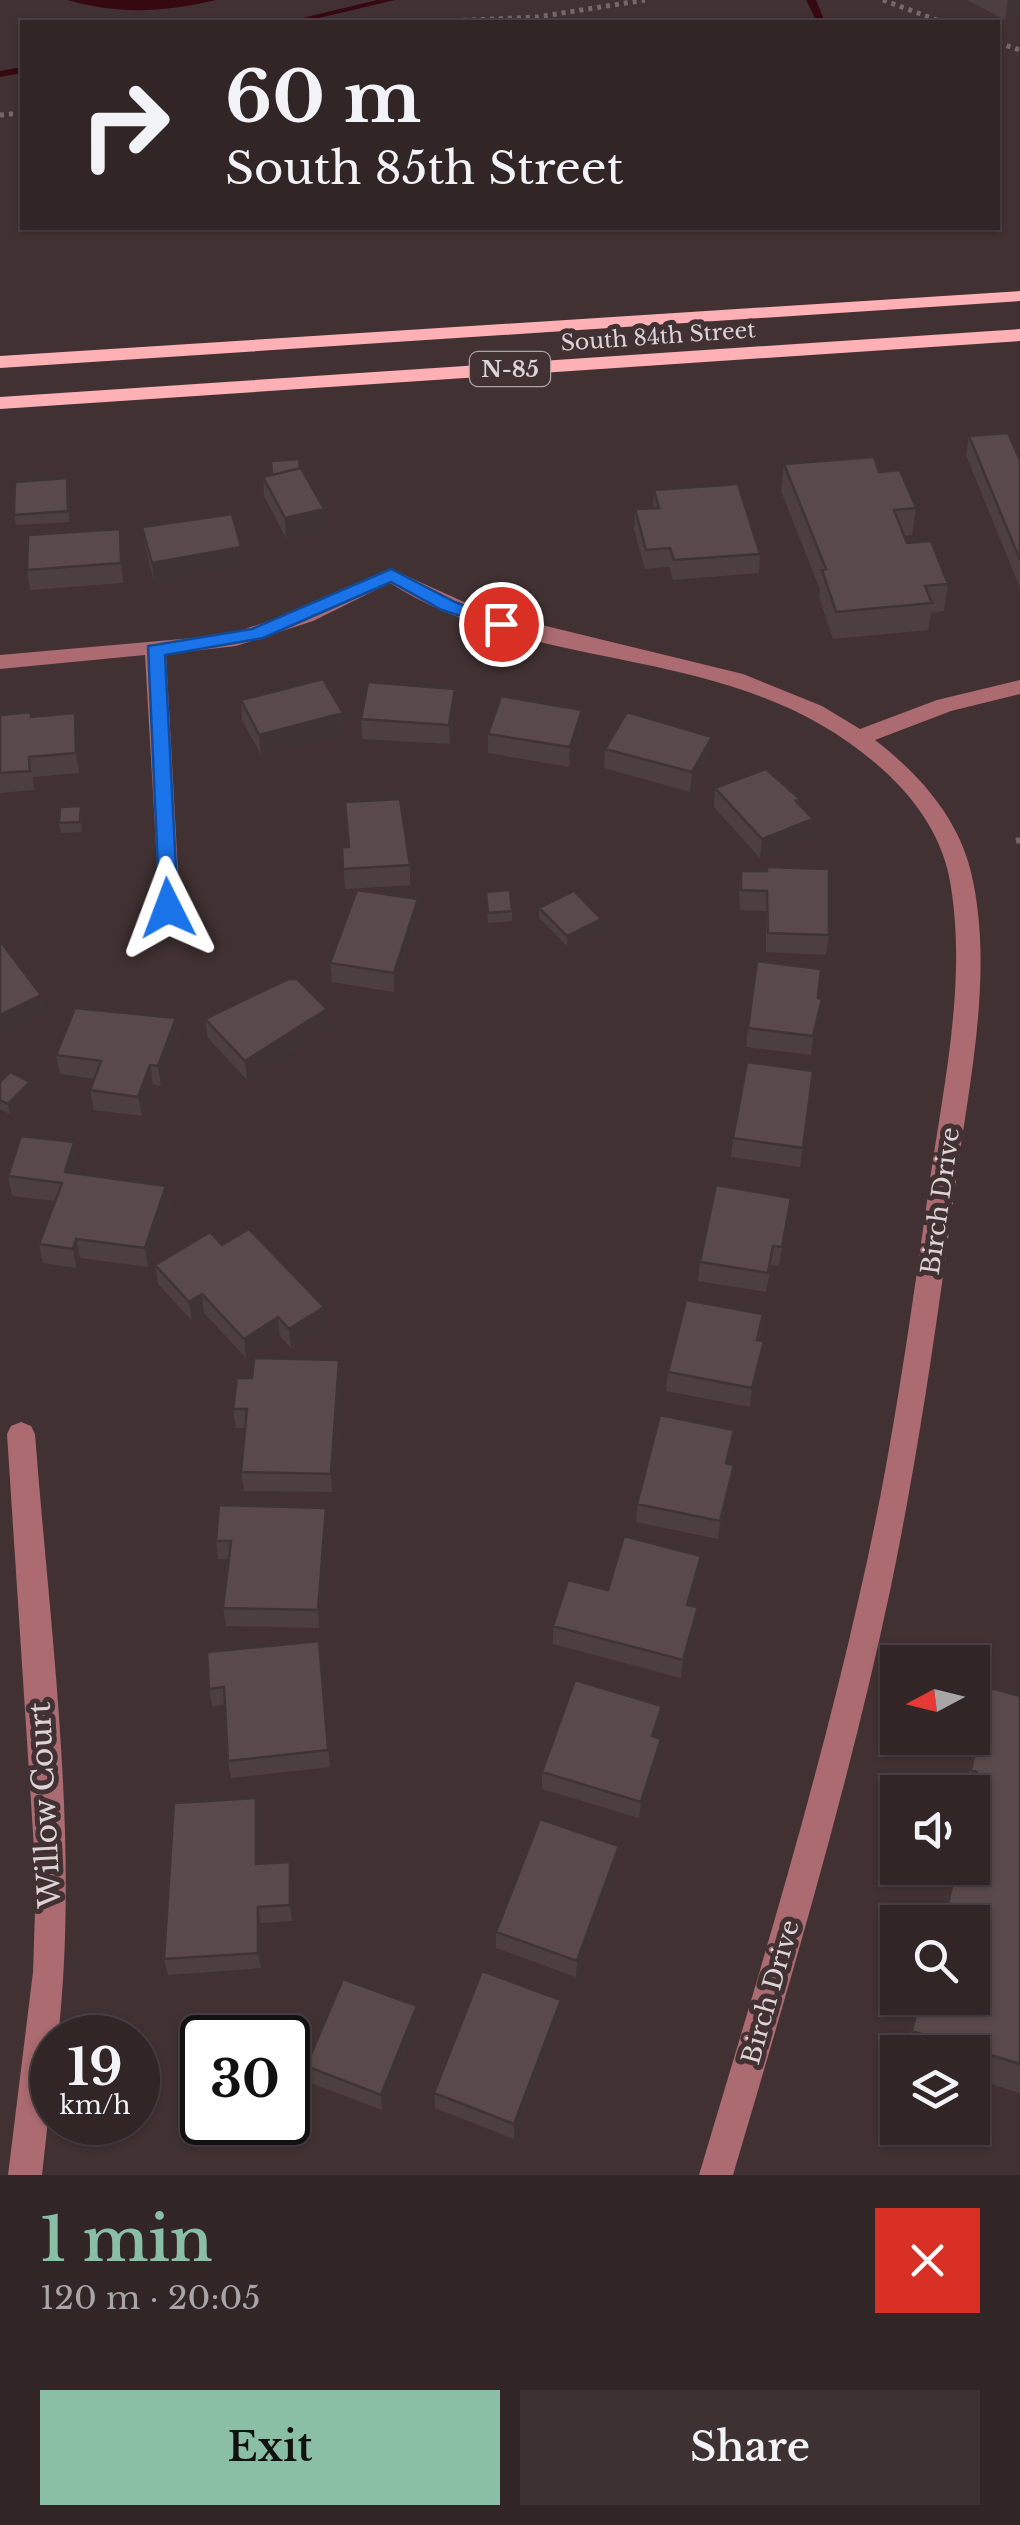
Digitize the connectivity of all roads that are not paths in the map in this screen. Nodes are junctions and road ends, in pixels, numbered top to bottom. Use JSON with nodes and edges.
{"nodes":[{"id":1,"x":1020,"y":296,"type":"edge"},
{"id":2,"x":1020,"y":334,"type":"edge"},
{"id":3,"x":0,"y":362,"type":"edge"},
{"id":4,"x":0,"y":403,"type":"edge"},
{"id":5,"x":155,"y":650,"type":"junction"},
{"id":6,"x":0,"y":662,"type":"edge"},
{"id":7,"x":1020,"y":688,"type":"edge"},
{"id":8,"x":859,"y":738,"type":"junction"},
{"id":9,"x":168,"y":908,"type":"dead end"},
{"id":10,"x":21,"y":1434,"type":"dead end"},
{"id":11,"x":25,"y":2175,"type":"edge"},
{"id":12,"x":716,"y":2175,"type":"edge"}],
"edges":[{"from":1,"to":3,"type":"main road","name":"South 84th Street","number":"N-85"},
{"from":2,"to":4,"type":"main road","name":"South 84th Street","number":"N-85"},
{"from":5,"to":6,"type":"street"},
{"from":5,"to":8,"type":"street","name":"Birch Drive"},
{"from":5,"to":9,"type":"street"},
{"from":7,"to":8,"type":"street"},
{"from":8,"to":12,"type":"street","name":"Birch Drive"},
{"from":10,"to":11,"type":"street","name":"Willow Court"}]}
